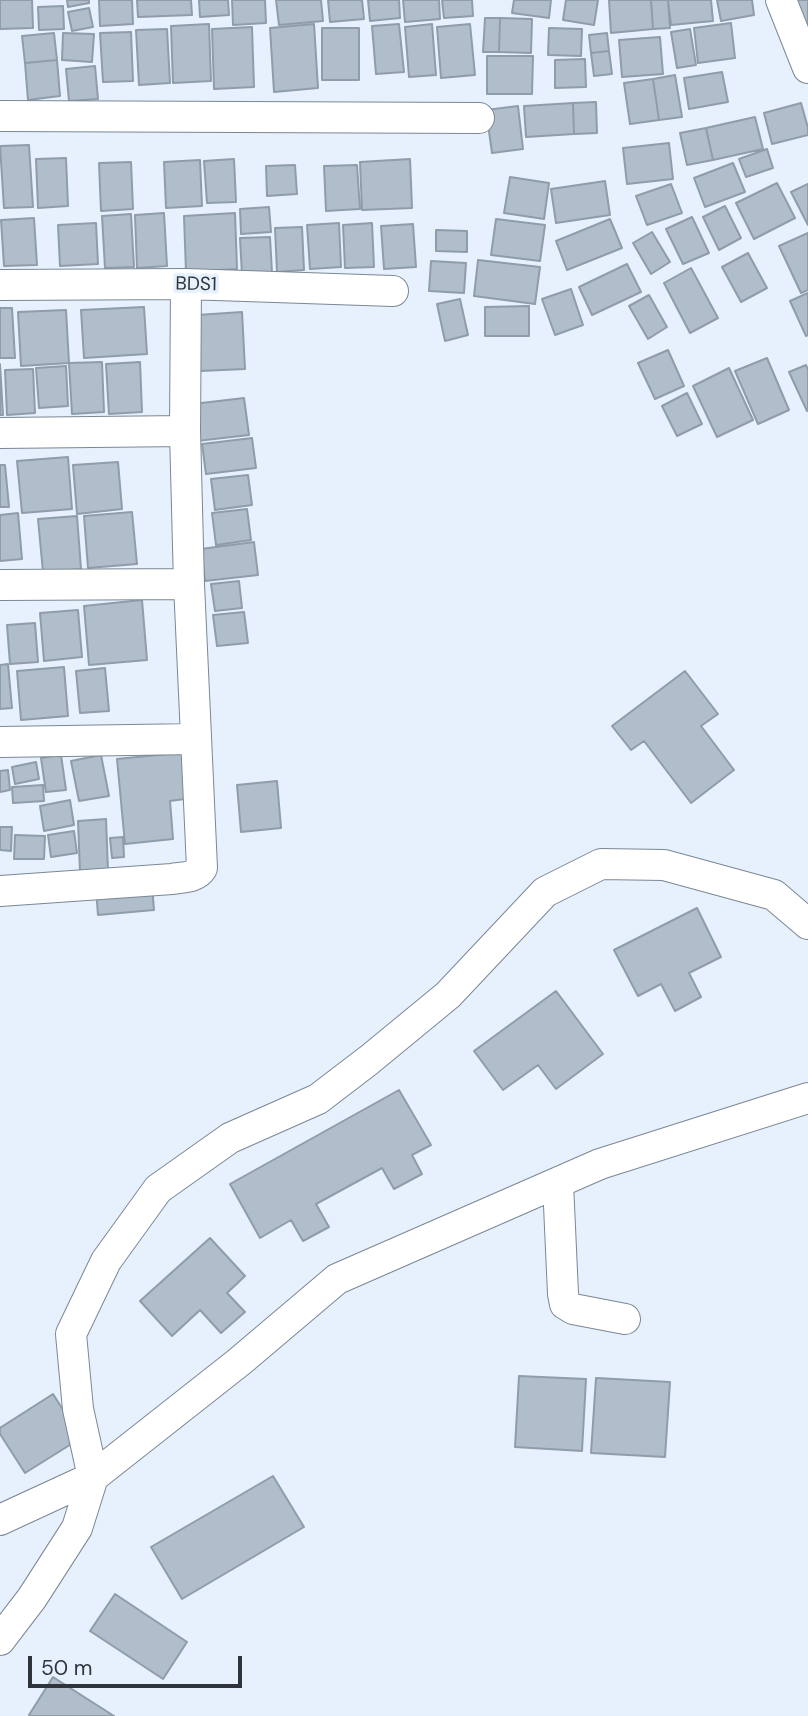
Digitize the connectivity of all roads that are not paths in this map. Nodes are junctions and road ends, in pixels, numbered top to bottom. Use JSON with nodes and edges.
{"nodes":[{"id":1,"x":781,"y":0,"type":"edge"},
{"id":2,"x":808,"y":68,"type":"edge"},
{"id":3,"x":0,"y":116,"type":"edge"},
{"id":4,"x":479,"y":118,"type":"dead end"},
{"id":5,"x":186,"y":284,"type":"junction"},
{"id":6,"x":0,"y":285,"type":"edge"},
{"id":7,"x":393,"y":291,"type":"dead end"},
{"id":8,"x":185,"y":431,"type":"junction"},
{"id":9,"x":0,"y":433,"type":"edge"},
{"id":10,"x":189,"y":584,"type":"junction"},
{"id":11,"x":0,"y":585,"type":"edge"},
{"id":12,"x":195,"y":739,"type":"junction"},
{"id":13,"x":0,"y":742,"type":"edge"},
{"id":14,"x":0,"y":891,"type":"edge"},
{"id":15,"x":808,"y":924,"type":"edge"},
{"id":16,"x":808,"y":1098,"type":"edge"},
{"id":17,"x":558,"y":1183,"type":"junction"},
{"id":18,"x":625,"y":1319,"type":"dead end"},
{"id":19,"x":93,"y":1477,"type":"junction"},
{"id":20,"x":0,"y":1520,"type":"edge"},
{"id":21,"x":0,"y":1640,"type":"edge"}],
"edges":[{"from":1,"to":2,"type":"street"},
{"from":3,"to":4,"type":"street"},
{"from":5,"to":6,"type":"street","name":"BDS1"},
{"from":5,"to":7,"type":"street","name":"BDS1"},
{"from":5,"to":8,"type":"street"},
{"from":8,"to":9,"type":"street"},
{"from":8,"to":10,"type":"street"},
{"from":10,"to":11,"type":"street"},
{"from":10,"to":12,"type":"street"},
{"from":12,"to":13,"type":"street"},
{"from":12,"to":14,"type":"street"},
{"from":15,"to":19,"type":"street"},
{"from":16,"to":17,"type":"street"},
{"from":17,"to":18,"type":"street"},
{"from":17,"to":19,"type":"street"},
{"from":19,"to":20,"type":"street"},
{"from":19,"to":21,"type":"street"}]}
